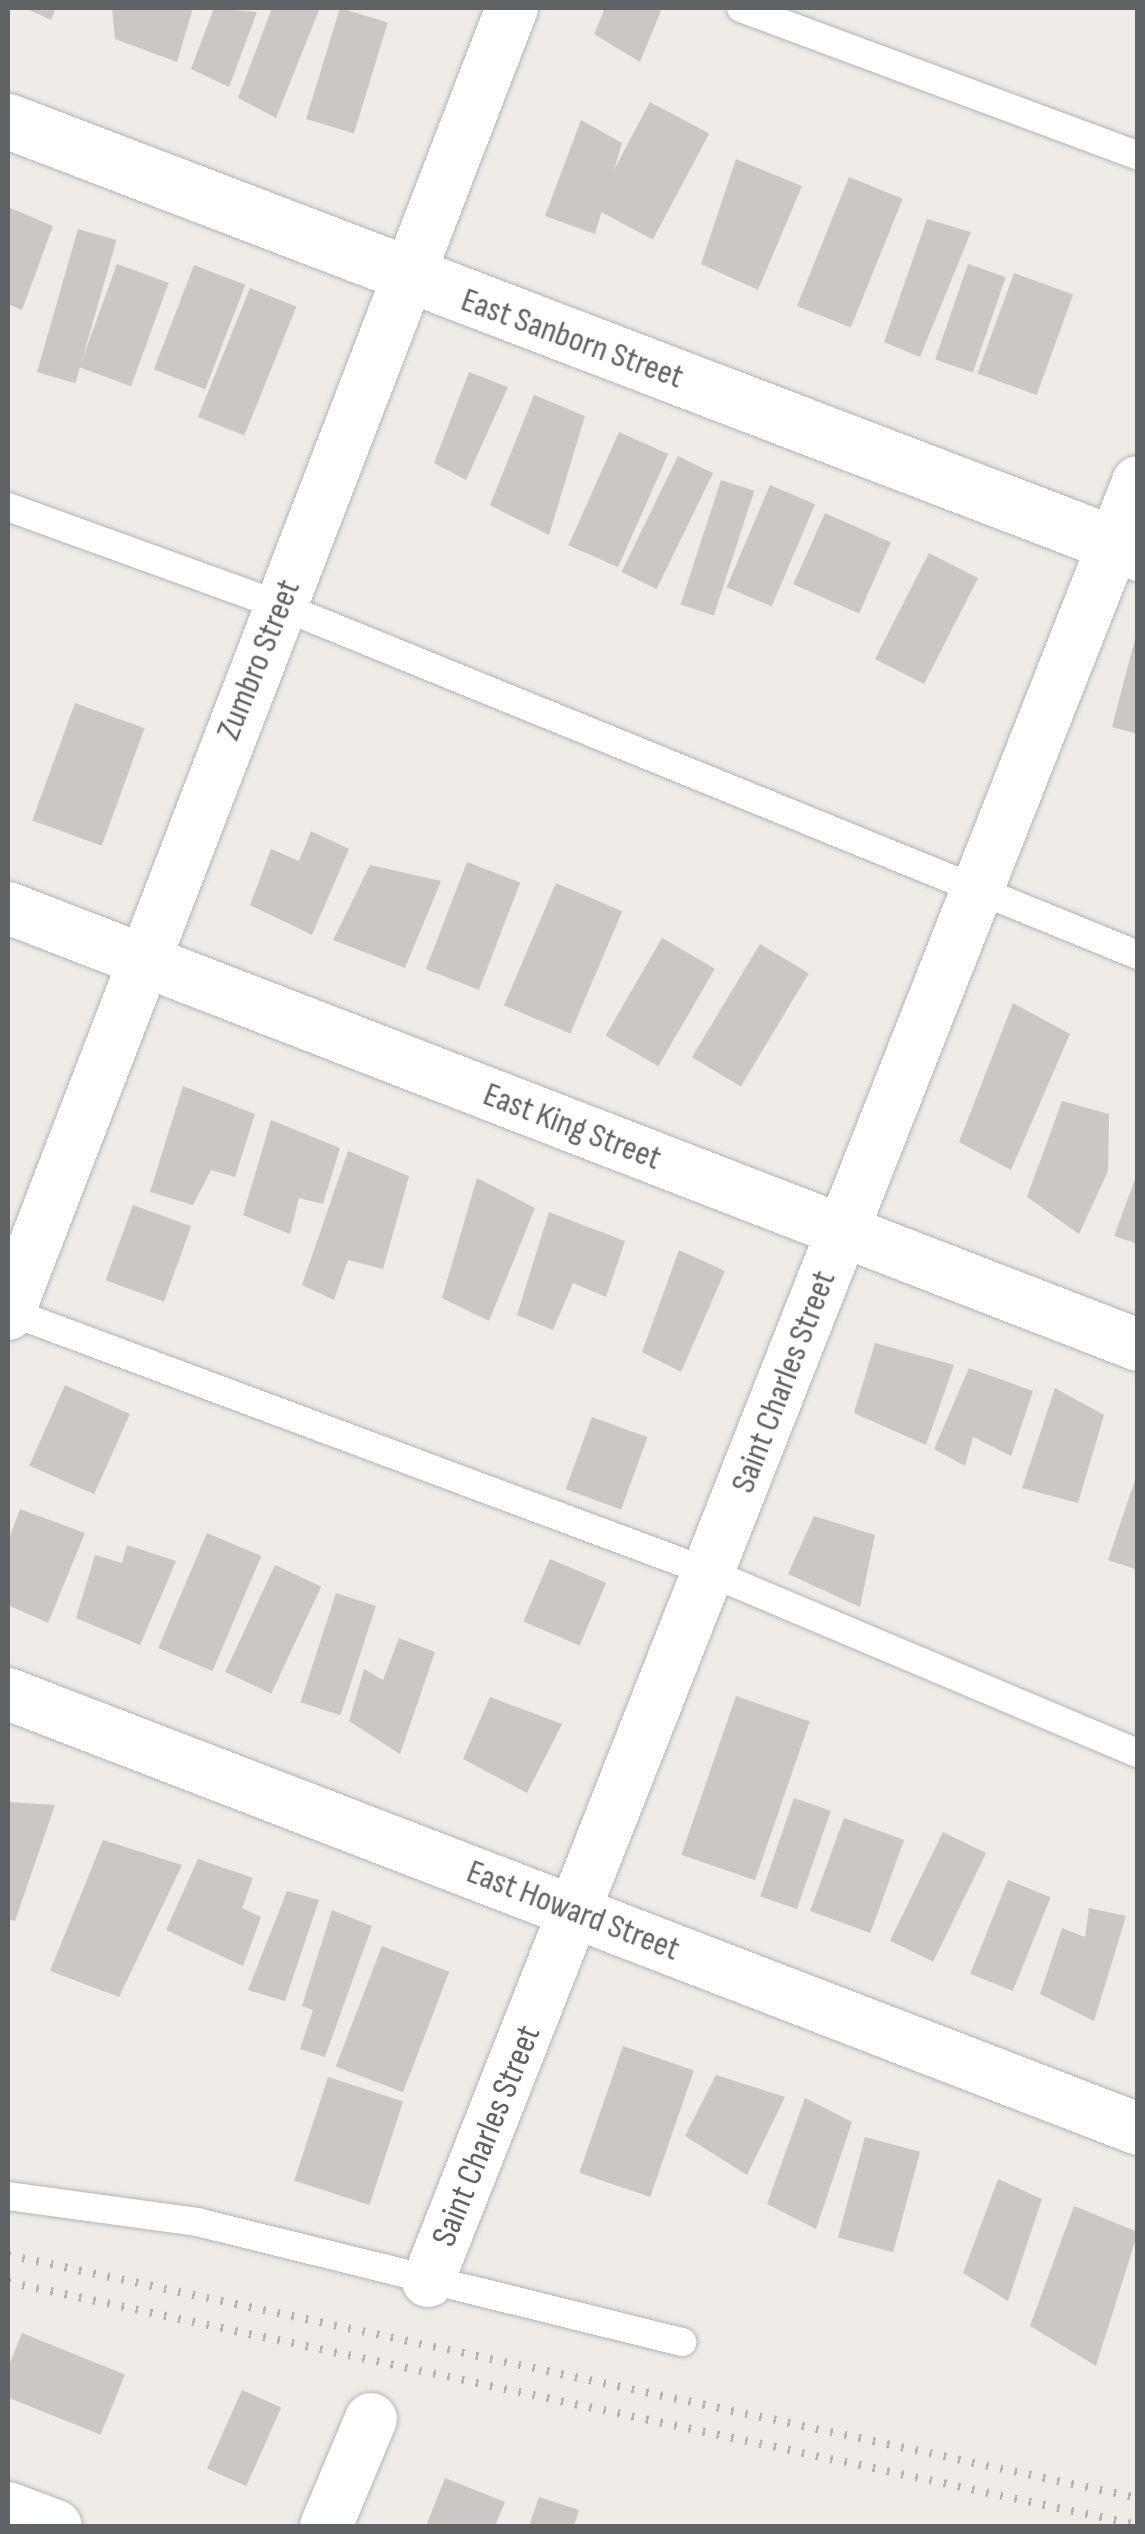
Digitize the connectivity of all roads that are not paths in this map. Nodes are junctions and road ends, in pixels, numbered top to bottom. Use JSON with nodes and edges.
{"nodes":[{"id":1,"x":512,"y":8,"type":"edge"},
{"id":2,"x":740,"y":8,"type":"edge"},
{"id":3,"x":8,"y":122,"type":"edge"},
{"id":4,"x":1138,"y":156,"type":"edge"},
{"id":5,"x":409,"y":278,"type":"junction"},
{"id":6,"x":1138,"y":482,"type":"edge"},
{"id":7,"x":8,"y":507,"type":"edge"},
{"id":8,"x":1126,"y":548,"type":"edge"},
{"id":9,"x":281,"y":606,"type":"junction"},
{"id":10,"x":978,"y":892,"type":"junction"},
{"id":11,"x":8,"y":908,"type":"edge"},
{"id":12,"x":1138,"y":955,"type":"edge"},
{"id":13,"x":143,"y":961,"type":"junction"},
{"id":14,"x":843,"y":1232,"type":"junction"},
{"id":15,"x":8,"y":1312,"type":"edge"},
{"id":16,"x":1138,"y":1345,"type":"edge"},
{"id":17,"x":710,"y":1573,"type":"junction"},
{"id":18,"x":8,"y":1694,"type":"edge"},
{"id":19,"x":1138,"y":1753,"type":"edge"},
{"id":20,"x":578,"y":1914,"type":"junction"},
{"id":21,"x":1138,"y":2129,"type":"edge"},
{"id":22,"x":8,"y":2196,"type":"edge"},
{"id":23,"x":428,"y":2281,"type":"junction"},
{"id":24,"x":682,"y":2342,"type":"dead end"},
{"id":25,"x":371,"y":2419,"type":"dead end"},
{"id":26,"x":8,"y":2508,"type":"edge"},
{"id":27,"x":56,"y":2526,"type":"edge"},
{"id":28,"x":326,"y":2526,"type":"edge"}],
"edges":[{"from":1,"to":5,"type":"street","name":"Zumbro Street"},
{"from":2,"to":4,"type":"lane"},
{"from":3,"to":5,"type":"street","name":"East Sanborn Street"},
{"from":5,"to":8,"type":"street","name":"East Sanborn Street"},
{"from":5,"to":9,"type":"street","name":"Zumbro Street"},
{"from":6,"to":8,"type":"street","name":"Saint Charles Street"},
{"from":7,"to":9,"type":"lane"},
{"from":8,"to":10,"type":"street","name":"Saint Charles Street"},
{"from":9,"to":10,"type":"lane"},
{"from":9,"to":13,"type":"street","name":"Zumbro Street"},
{"from":10,"to":12,"type":"lane"},
{"from":10,"to":14,"type":"street","name":"Saint Charles Street"},
{"from":11,"to":13,"type":"street","name":"East King Street"},
{"from":13,"to":14,"type":"street","name":"East King Street"},
{"from":13,"to":15,"type":"street","name":"Zumbro Street"},
{"from":14,"to":16,"type":"street","name":"East King Street"},
{"from":14,"to":17,"type":"street","name":"Saint Charles Street"},
{"from":15,"to":17,"type":"lane"},
{"from":17,"to":19,"type":"lane"},
{"from":17,"to":20,"type":"street","name":"Saint Charles Street"},
{"from":18,"to":20,"type":"street","name":"East Howard Street"},
{"from":20,"to":21,"type":"street","name":"East Howard Street"},
{"from":20,"to":23,"type":"street","name":"Saint Charles Street"},
{"from":22,"to":23,"type":"lane"},
{"from":23,"to":24,"type":"lane"},
{"from":25,"to":28,"type":"street"},
{"from":26,"to":27,"type":"street"}]}
